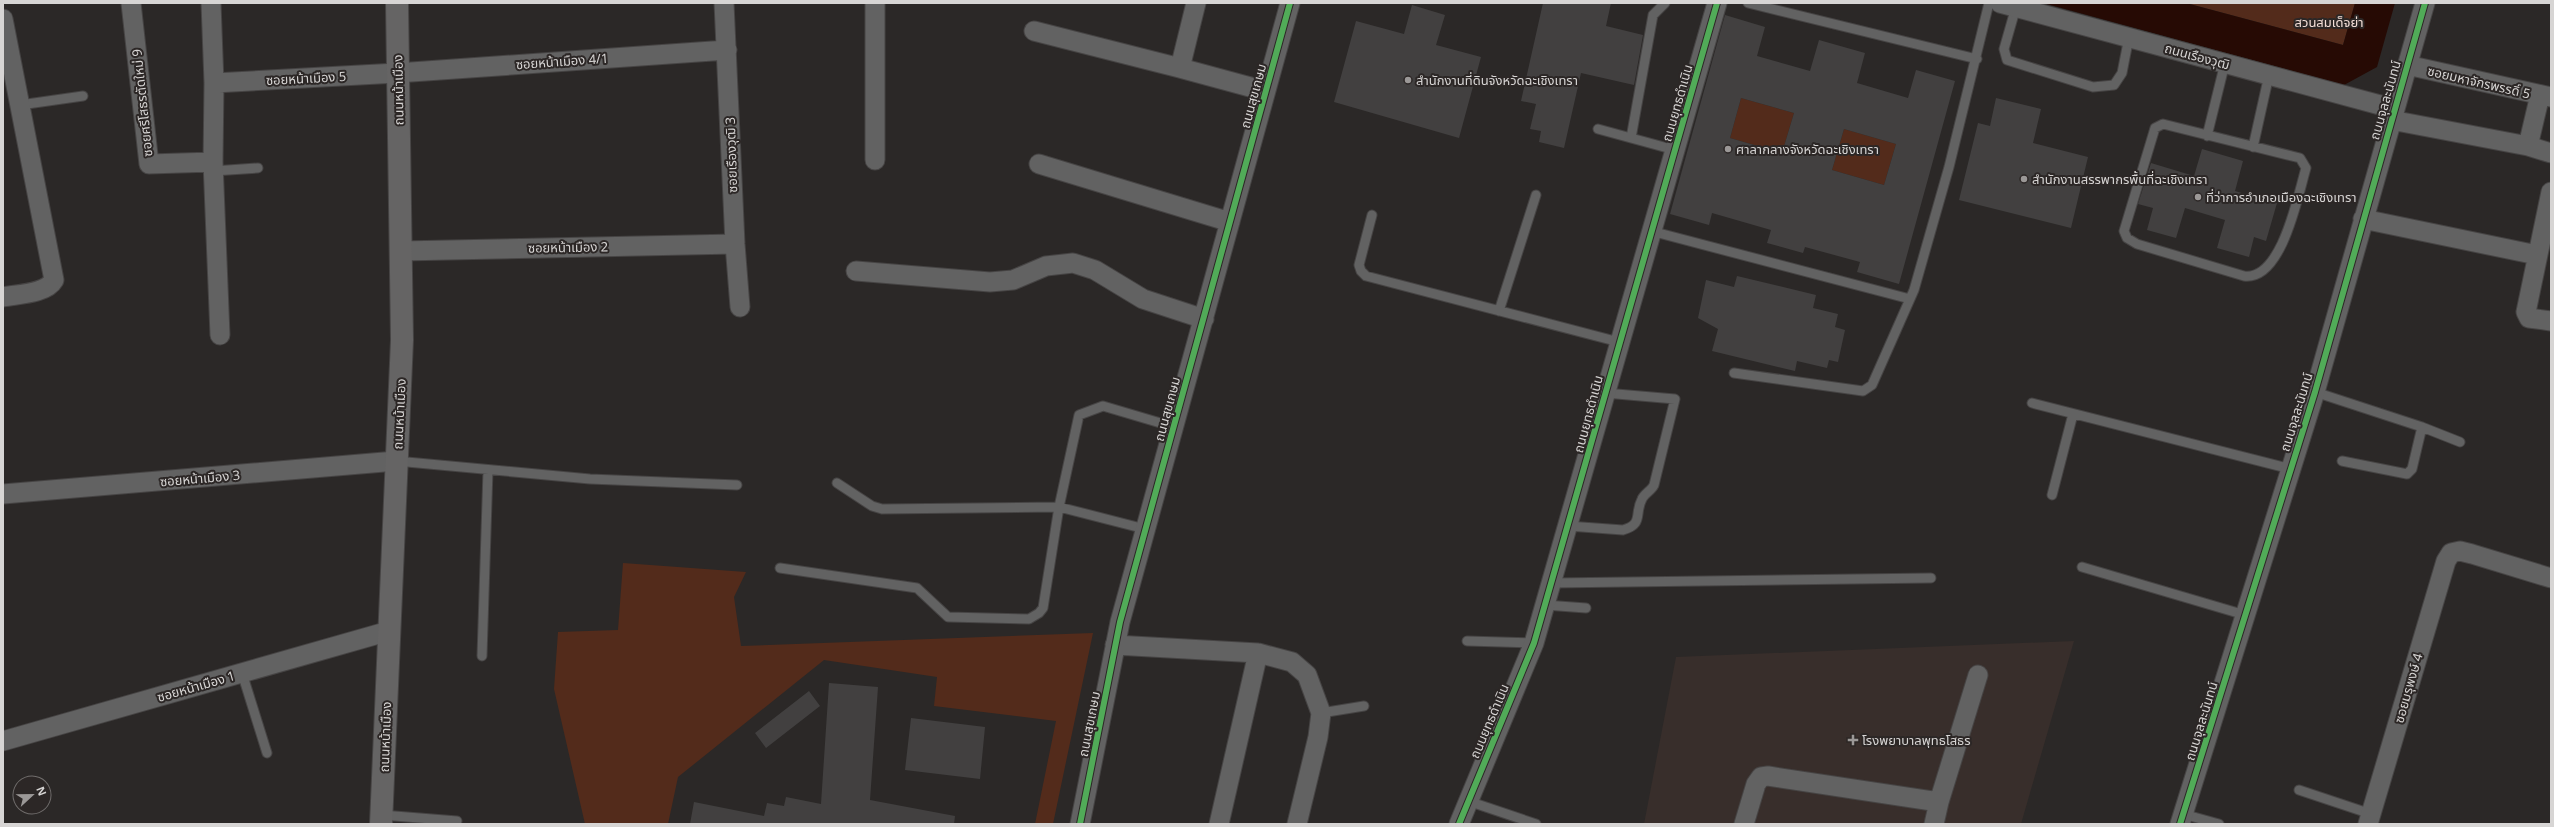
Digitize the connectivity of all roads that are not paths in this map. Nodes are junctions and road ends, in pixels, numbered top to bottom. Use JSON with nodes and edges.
{"nodes":[{"id":1,"x":131,"y":3,"type":"edge"},
{"id":2,"x":211,"y":3,"type":"edge"},
{"id":3,"x":397,"y":3,"type":"edge"},
{"id":4,"x":724,"y":3,"type":"edge"},
{"id":5,"x":875,"y":3,"type":"edge"},
{"id":6,"x":1196,"y":3,"type":"edge"},
{"id":7,"x":1290,"y":3,"type":"edge"},
{"id":8,"x":1665,"y":3,"type":"edge"},
{"id":9,"x":1717,"y":3,"type":"edge"},
{"id":10,"x":1748,"y":3,"type":"edge"},
{"id":11,"x":1989,"y":3,"type":"edge"},
{"id":12,"x":2424,"y":3,"type":"edge"},
{"id":13,"x":2008,"y":5,"type":"edge"},
{"id":14,"x":3,"y":19,"type":"edge"},
{"id":15,"x":1034,"y":31,"type":"dead end"},
{"id":16,"x":2129,"y":38,"type":"junction"},
{"id":17,"x":727,"y":50,"type":"junction"},
{"id":18,"x":1977,"y":59,"type":"junction"},
{"id":19,"x":2225,"y":63,"type":"junction"},
{"id":20,"x":2407,"y":66,"type":"junction"},
{"id":21,"x":1180,"y":68,"type":"junction"},
{"id":22,"x":397,"y":73,"type":"junction"},
{"id":23,"x":2269,"y":75,"type":"junction"},
{"id":24,"x":214,"y":83,"type":"junction"},
{"id":25,"x":1265,"y":90,"type":"junction"},
{"id":26,"x":83,"y":96,"type":"dead end"},
{"id":27,"x":2546,"y":96,"type":"edge"},
{"id":28,"x":20,"y":105,"type":"junction"},
{"id":29,"x":2393,"y":114,"type":"junction"},
{"id":30,"x":1598,"y":129,"type":"dead end"},
{"id":31,"x":2207,"y":136,"type":"junction"},
{"id":32,"x":1631,"y":138,"type":"junction"},
{"id":33,"x":2528,"y":146,"type":"junction"},
{"id":34,"x":2253,"y":147,"type":"junction"},
{"id":35,"x":1675,"y":150,"type":"junction"},
{"id":36,"x":2551,"y":153,"type":"edge"},
{"id":37,"x":876,"y":160,"type":"dead end"},
{"id":38,"x":1039,"y":164,"type":"dead end"},
{"id":39,"x":213,"y":166,"type":"junction"},
{"id":40,"x":258,"y":168,"type":"dead end"},
{"id":41,"x":2551,"y":192,"type":"edge"},
{"id":42,"x":1536,"y":194,"type":"dead end"},
{"id":43,"x":1372,"y":215,"type":"dead end"},
{"id":44,"x":2363,"y":219,"type":"junction"},
{"id":45,"x":1230,"y":222,"type":"junction"},
{"id":46,"x":1651,"y":231,"type":"junction"},
{"id":47,"x":735,"y":244,"type":"junction"},
{"id":48,"x":401,"y":251,"type":"junction"},
{"id":49,"x":2537,"y":255,"type":"junction"},
{"id":50,"x":856,"y":271,"type":"dead end"},
{"id":51,"x":3,"y":297,"type":"edge"},
{"id":52,"x":1910,"y":299,"type":"junction"},
{"id":53,"x":740,"y":307,"type":"dead end"},
{"id":54,"x":1499,"y":311,"type":"junction"},
{"id":55,"x":1204,"y":319,"type":"junction"},
{"id":56,"x":2551,"y":321,"type":"edge"},
{"id":57,"x":220,"y":335,"type":"dead end"},
{"id":58,"x":1619,"y":342,"type":"junction"},
{"id":59,"x":1734,"y":373,"type":"dead end"},
{"id":60,"x":2315,"y":392,"type":"junction"},
{"id":61,"x":1605,"y":393,"type":"junction"},
{"id":62,"x":2032,"y":403,"type":"dead end"},
{"id":63,"x":2073,"y":414,"type":"junction"},
{"id":64,"x":1174,"y":427,"type":"junction"},
{"id":65,"x":2422,"y":427,"type":"junction"},
{"id":66,"x":2460,"y":442,"type":"dead end"},
{"id":67,"x":2342,"y":460,"type":"dead end"},
{"id":68,"x":396,"y":461,"type":"junction"},
{"id":69,"x":2290,"y":469,"type":"junction"},
{"id":70,"x":488,"y":470,"type":"junction"},
{"id":71,"x":838,"y":483,"type":"dead end"},
{"id":72,"x":737,"y":485,"type":"dead end"},
{"id":73,"x":3,"y":494,"type":"edge"},
{"id":74,"x":2052,"y":495,"type":"dead end"},
{"id":75,"x":1059,"y":507,"type":"junction"},
{"id":76,"x":1568,"y":526,"type":"junction"},
{"id":77,"x":1146,"y":529,"type":"junction"},
{"id":78,"x":2082,"y":567,"type":"dead end"},
{"id":79,"x":780,"y":568,"type":"dead end"},
{"id":80,"x":1931,"y":578,"type":"dead end"},
{"id":81,"x":2551,"y":578,"type":"edge"},
{"id":82,"x":1552,"y":583,"type":"junction"},
{"id":83,"x":1545,"y":605,"type":"junction"},
{"id":84,"x":1586,"y":608,"type":"dead end"},
{"id":85,"x":2245,"y":615,"type":"junction"},
{"id":86,"x":389,"y":631,"type":"junction"},
{"id":87,"x":1467,"y":641,"type":"dead end"},
{"id":88,"x":1534,"y":643,"type":"junction"},
{"id":89,"x":1115,"y":645,"type":"junction"},
{"id":90,"x":1258,"y":653,"type":"junction"},
{"id":91,"x":482,"y":656,"type":"dead end"},
{"id":92,"x":242,"y":673,"type":"junction"},
{"id":93,"x":1978,"y":675,"type":"dead end"},
{"id":94,"x":1364,"y":706,"type":"dead end"},
{"id":95,"x":1321,"y":713,"type":"junction"},
{"id":96,"x":3,"y":741,"type":"edge"},
{"id":97,"x":268,"y":753,"type":"dead end"},
{"id":98,"x":2299,"y":790,"type":"dead end"},
{"id":99,"x":1468,"y":800,"type":"junction"},
{"id":100,"x":1939,"y":802,"type":"junction"},
{"id":101,"x":2182,"y":819,"type":"edge"},
{"id":102,"x":2370,"y":819,"type":"edge"},
{"id":103,"x":381,"y":820,"type":"edge"},
{"id":104,"x":457,"y":821,"type":"dead end"},
{"id":105,"x":1080,"y":824,"type":"edge"},
{"id":106,"x":1219,"y":824,"type":"edge"},
{"id":107,"x":1297,"y":824,"type":"edge"},
{"id":108,"x":1459,"y":824,"type":"edge"},
{"id":109,"x":1536,"y":824,"type":"edge"},
{"id":110,"x":1744,"y":824,"type":"edge"},
{"id":111,"x":1934,"y":824,"type":"edge"},
{"id":112,"x":2219,"y":824,"type":"edge"}],
"edges":[{"from":1,"to":39,"type":"street","name":"ซอยศรีโสธรตัดใหม่ 9"},
{"from":2,"to":24,"type":"street"},
{"from":3,"to":22,"type":"street","name":"ถนนหน้าเมือง"},
{"from":4,"to":17,"type":"street","name":"ซอยเรืองวุฒิ 3"},
{"from":5,"to":37,"type":"street"},
{"from":6,"to":21,"type":"street"},
{"from":7,"to":25,"type":"street","name":"ถนนสุขเกษม"},
{"from":8,"to":32,"type":"lane"},
{"from":9,"to":35,"type":"street","name":"ถนนยุทธดำเนิน"},
{"from":10,"to":18,"type":"lane"},
{"from":11,"to":18,"type":"lane"},
{"from":12,"to":20,"type":"street","name":"ถนนจุลละนันทน์"},
{"from":13,"to":16,"type":"street","name":"ถนนเรืองวุฒิ"},
{"from":13,"to":16,"type":"lane"},
{"from":14,"to":28,"type":"street"},
{"from":15,"to":21,"type":"street"},
{"from":16,"to":19,"type":"street","name":"ถนนเรืองวุฒิ"},
{"from":17,"to":22,"type":"street","name":"ซอยหน้าเมือง 4/1"},
{"from":17,"to":47,"type":"street","name":"ซอยเรืองวุฒิ 3"},
{"from":18,"to":52,"type":"lane"},
{"from":19,"to":23,"type":"street","name":"ถนนเรืองวุฒิ"},
{"from":19,"to":31,"type":"lane"},
{"from":20,"to":27,"type":"street","name":"ซอยมหาจักรพรรดิ์ 5"},
{"from":20,"to":29,"type":"street","name":"ถนนจุลละนันทน์"},
{"from":21,"to":25,"type":"street"},
{"from":22,"to":24,"type":"street","name":"ซอยหน้าเมือง 5"},
{"from":22,"to":48,"type":"street","name":"ถนนหน้าเมือง"},
{"from":23,"to":29,"type":"street","name":"ถนนเรืองวุฒิ"},
{"from":23,"to":34,"type":"lane"},
{"from":24,"to":39,"type":"street"},
{"from":25,"to":45,"type":"street","name":"ถนนสุขเกษม"},
{"from":26,"to":28,"type":"lane"},
{"from":27,"to":33,"type":"street"},
{"from":28,"to":51,"type":"street"},
{"from":29,"to":33,"type":"street","name":"ถนนเรืองวุฒิ"},
{"from":29,"to":44,"type":"street","name":"ถนนจุลละนันทน์"},
{"from":30,"to":32,"type":"lane"},
{"from":31,"to":34,"type":"lane"},
{"from":31,"to":34,"type":"lane"},
{"from":32,"to":35,"type":"lane"},
{"from":33,"to":36,"type":"street","name":"ถนนเรืองวุฒิ"},
{"from":35,"to":46,"type":"street","name":"ถนนยุทธดำเนิน"},
{"from":38,"to":45,"type":"street"},
{"from":39,"to":40,"type":"lane"},
{"from":39,"to":57,"type":"street"},
{"from":41,"to":49,"type":"street"},
{"from":42,"to":54,"type":"lane"},
{"from":43,"to":54,"type":"lane"},
{"from":44,"to":49,"type":"street"},
{"from":44,"to":60,"type":"street","name":"ถนนจุลละนันทน์"},
{"from":45,"to":55,"type":"street","name":"ถนนสุขเกษม"},
{"from":46,"to":52,"type":"lane"},
{"from":46,"to":58,"type":"street","name":"ถนนยุทธดำเนิน"},
{"from":47,"to":48,"type":"street","name":"ซอยหน้าเมือง 2"},
{"from":47,"to":53,"type":"street","name":"ซอยเรืองวุฒิ 3"},
{"from":48,"to":68,"type":"street","name":"ถนนหน้าเมือง"},
{"from":49,"to":56,"type":"street"},
{"from":50,"to":55,"type":"street"},
{"from":52,"to":59,"type":"lane"},
{"from":54,"to":58,"type":"lane"},
{"from":55,"to":64,"type":"street","name":"ถนนสุขเกษม"},
{"from":58,"to":61,"type":"street","name":"ถนนยุทธดำเนิน"},
{"from":60,"to":65,"type":"lane"},
{"from":60,"to":69,"type":"street","name":"ถนนจุลละนันทน์"},
{"from":61,"to":76,"type":"street","name":"ถนนยุทธดำเนิน"},
{"from":61,"to":76,"type":"lane"},
{"from":62,"to":63,"type":"lane"},
{"from":63,"to":69,"type":"lane"},
{"from":63,"to":74,"type":"lane"},
{"from":64,"to":75,"type":"lane"},
{"from":64,"to":77,"type":"street","name":"ถนนสุขเกษม"},
{"from":65,"to":66,"type":"lane"},
{"from":65,"to":67,"type":"lane"},
{"from":68,"to":70,"type":"lane"},
{"from":68,"to":73,"type":"street","name":"ซอยหน้าเมือง 3"},
{"from":68,"to":86,"type":"street","name":"ถนนหน้าเมือง"},
{"from":69,"to":85,"type":"street","name":"ถนนจุลละนันทน์"},
{"from":70,"to":72,"type":"lane"},
{"from":70,"to":91,"type":"lane"},
{"from":71,"to":75,"type":"lane"},
{"from":75,"to":77,"type":"lane"},
{"from":75,"to":79,"type":"lane"},
{"from":76,"to":82,"type":"street","name":"ถนนยุทธดำเนิน"},
{"from":77,"to":89,"type":"street","name":"ถนนสุขเกษม"},
{"from":78,"to":85,"type":"lane"},
{"from":80,"to":82,"type":"lane"},
{"from":81,"to":102,"type":"street","name":"ซอยมรุพงษ์ 4"},
{"from":82,"to":83,"type":"street","name":"ถนนยุทธดำเนิน"},
{"from":83,"to":84,"type":"lane"},
{"from":83,"to":88,"type":"street","name":"ถนนยุทธดำเนิน"},
{"from":85,"to":101,"type":"street","name":"ถนนจุลละนันทน์"},
{"from":86,"to":92,"type":"street","name":"ซอยหน้าเมือง 1"},
{"from":86,"to":103,"type":"street","name":"ถนนหน้าเมือง"},
{"from":87,"to":88,"type":"lane"},
{"from":88,"to":99,"type":"street","name":"ถนนยุทธดำเนิน"},
{"from":89,"to":90,"type":"street"},
{"from":89,"to":105,"type":"street","name":"ถนนสุขเกษม"},
{"from":90,"to":95,"type":"street"},
{"from":90,"to":106,"type":"street"},
{"from":92,"to":96,"type":"street","name":"ซอยหน้าเมือง 1"},
{"from":92,"to":97,"type":"lane"},
{"from":93,"to":100,"type":"street"},
{"from":94,"to":95,"type":"lane"},
{"from":95,"to":107,"type":"street"},
{"from":98,"to":102,"type":"lane"},
{"from":99,"to":108,"type":"street","name":"ถนนยุทธดำเนิน"},
{"from":99,"to":109,"type":"lane"},
{"from":100,"to":110,"type":"street"},
{"from":100,"to":111,"type":"street"},
{"from":101,"to":112,"type":"lane"},
{"from":103,"to":104,"type":"lane"}]}
